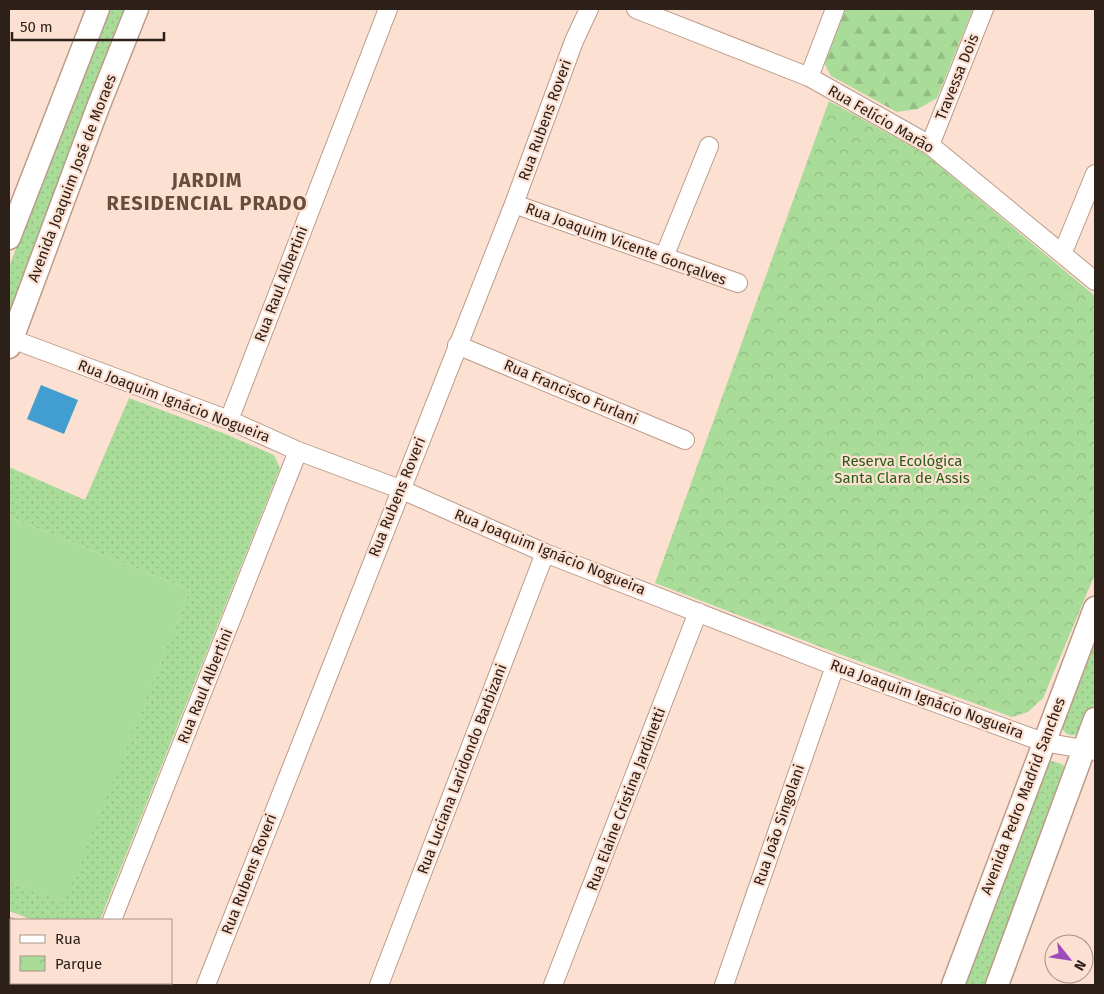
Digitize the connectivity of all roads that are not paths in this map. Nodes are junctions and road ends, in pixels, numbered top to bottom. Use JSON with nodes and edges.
{"nodes":[{"id":1,"x":98,"y":9,"type":"edge"},
{"id":2,"x":137,"y":9,"type":"edge"},
{"id":3,"x":388,"y":9,"type":"edge"},
{"id":4,"x":589,"y":9,"type":"edge"},
{"id":5,"x":636,"y":9,"type":"edge"},
{"id":6,"x":835,"y":9,"type":"edge"},
{"id":7,"x":984,"y":9,"type":"edge"},
{"id":8,"x":809,"y":77,"type":"junction"},
{"id":9,"x":930,"y":145,"type":"junction"},
{"id":10,"x":709,"y":146,"type":"dead end"},
{"id":11,"x":1095,"y":174,"type":"edge"},
{"id":12,"x":514,"y":204,"type":"junction"},
{"id":13,"x":9,"y":238,"type":"edge"},
{"id":14,"x":1063,"y":252,"type":"junction"},
{"id":15,"x":664,"y":257,"type":"junction"},
{"id":16,"x":1095,"y":281,"type":"edge"},
{"id":17,"x":738,"y":283,"type":"dead end"},
{"id":18,"x":10,"y":341,"type":"edge"},
{"id":19,"x":457,"y":345,"type":"junction"},
{"id":20,"x":229,"y":420,"type":"junction"},
{"id":21,"x":685,"y":440,"type":"dead end"},
{"id":22,"x":298,"y":451,"type":"junction"},
{"id":23,"x":400,"y":490,"type":"junction"},
{"id":24,"x":545,"y":553,"type":"junction"},
{"id":25,"x":1095,"y":608,"type":"edge"},
{"id":26,"x":698,"y":612,"type":"junction"},
{"id":27,"x":834,"y":666,"type":"junction"},
{"id":28,"x":1095,"y":719,"type":"edge"},
{"id":29,"x":1043,"y":742,"type":"junction"},
{"id":30,"x":1089,"y":750,"type":"edge"},
{"id":31,"x":112,"y":919,"type":"edge"},
{"id":32,"x":206,"y":985,"type":"edge"},
{"id":33,"x":379,"y":985,"type":"edge"},
{"id":34,"x":553,"y":985,"type":"edge"},
{"id":35,"x":724,"y":985,"type":"edge"},
{"id":36,"x":953,"y":985,"type":"edge"},
{"id":37,"x":997,"y":985,"type":"edge"}],
"edges":[{"from":1,"to":13,"type":"street"},
{"from":2,"to":18,"type":"street","name":"Avenida Joaquim José de Moraes"},
{"from":3,"to":20,"type":"street","name":"Rua Raul Albertini"},
{"from":4,"to":12,"type":"street","name":"Rua Rubens Roveri"},
{"from":5,"to":8,"type":"street","name":"Rua Felício Marão"},
{"from":6,"to":8,"type":"street"},
{"from":7,"to":9,"type":"street","name":"Travessa Dois"},
{"from":8,"to":9,"type":"street","name":"Rua Felício Marão"},
{"from":9,"to":14,"type":"street","name":"Rua Felício Marão"},
{"from":10,"to":15,"type":"street"},
{"from":11,"to":14,"type":"street"},
{"from":12,"to":15,"type":"street","name":"Rua Joaquim Vicente Gonçalves"},
{"from":12,"to":19,"type":"street","name":"Rua Rubens Roveri"},
{"from":14,"to":16,"type":"street","name":"Rua Felício Marão"},
{"from":15,"to":17,"type":"street","name":"Rua Joaquim Vicente Gonçalves"},
{"from":18,"to":20,"type":"street","name":"Rua Joaquim Ignácio Nogueira"},
{"from":19,"to":21,"type":"street","name":"Rua Francisco Furlani"},
{"from":19,"to":23,"type":"street","name":"Rua Rubens Roveri"},
{"from":20,"to":22,"type":"street","name":"Rua Joaquim Ignácio Nogueira"},
{"from":22,"to":23,"type":"street","name":"Rua Joaquim Ignácio Nogueira"},
{"from":22,"to":31,"type":"street","name":"Rua Raul Albertini"},
{"from":23,"to":24,"type":"street","name":"Rua Joaquim Ignácio Nogueira"},
{"from":23,"to":32,"type":"street","name":"Rua Rubens Roveri"},
{"from":24,"to":26,"type":"street","name":"Rua Joaquim Ignácio Nogueira"},
{"from":24,"to":33,"type":"street","name":"Rua Luciana Laridondo Barbizani"},
{"from":25,"to":29,"type":"street","name":"Avenida Pedro Madrid Sanches"},
{"from":26,"to":27,"type":"street","name":"Rua Joaquim Ignácio Nogueira"},
{"from":26,"to":34,"type":"street","name":"Rua Elaine Cristina Jardinetti"},
{"from":27,"to":29,"type":"street","name":"Rua Joaquim Ignácio Nogueira"},
{"from":27,"to":35,"type":"street","name":"Rua João Singolani"},
{"from":28,"to":30,"type":"street"},
{"from":29,"to":30,"type":"street","name":"Rua Joaquim Ignácio Nogueira"},
{"from":29,"to":36,"type":"street","name":"Avenida Pedro Madrid Sanches"},
{"from":30,"to":37,"type":"street"}]}
